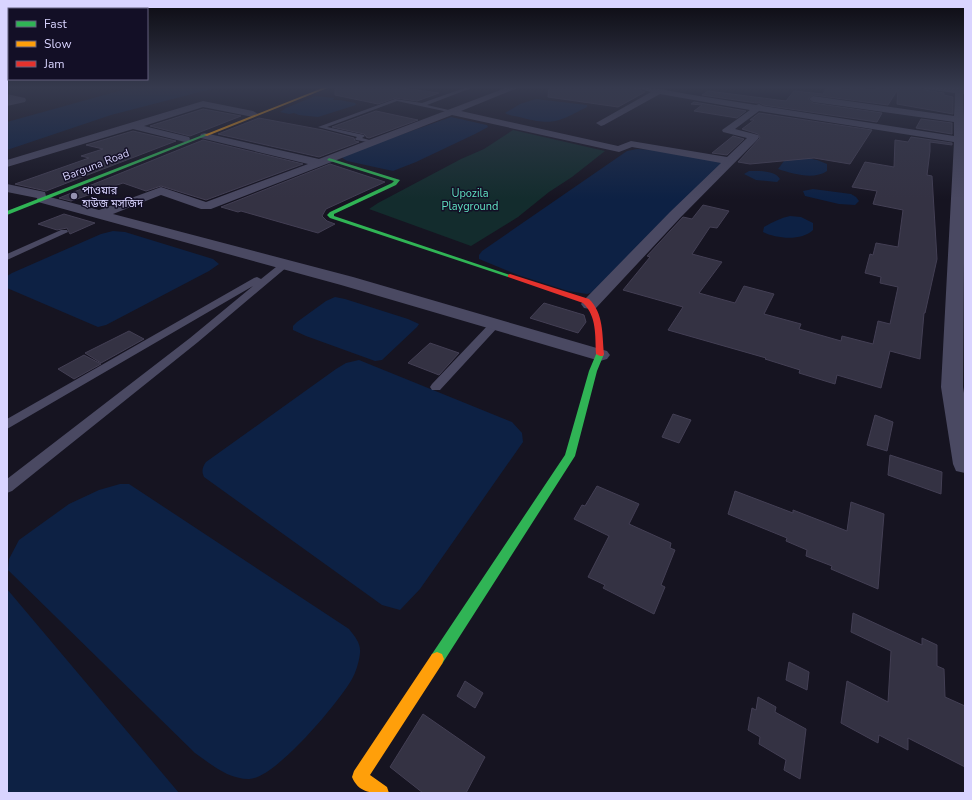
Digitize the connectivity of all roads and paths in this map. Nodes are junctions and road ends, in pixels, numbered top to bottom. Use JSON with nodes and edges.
{"nodes":[{"id":1,"x":138,"y":124,"type":"edge"},
{"id":2,"x":225,"y":124,"type":"edge"},
{"id":3,"x":234,"y":124,"type":"edge"},
{"id":4,"x":329,"y":124,"type":"edge"},
{"id":5,"x":418,"y":124,"type":"edge"},
{"id":6,"x":507,"y":124,"type":"edge"},
{"id":7,"x":735,"y":124,"type":"edge"},
{"id":8,"x":849,"y":124,"type":"edge"},
{"id":9,"x":961,"y":124,"type":"edge"},
{"id":10,"x":133,"y":126,"type":"junction"},
{"id":11,"x":205,"y":136,"type":"junction"},
{"id":12,"x":185,"y":139,"type":"junction"},
{"id":13,"x":371,"y":142,"type":"junction"},
{"id":14,"x":961,"y":146,"type":"edge"},
{"id":15,"x":324,"y":161,"type":"junction"},
{"id":16,"x":728,"y":161,"type":"junction"},
{"id":17,"x":7,"y":164,"type":"edge"},
{"id":18,"x":7,"y":188,"type":"edge"},
{"id":19,"x":41,"y":197,"type":"junction"},
{"id":20,"x":7,"y":208,"type":"edge"},
{"id":21,"x":7,"y":213,"type":"edge"},
{"id":22,"x":100,"y":214,"type":"junction"},
{"id":23,"x":961,"y":216,"type":"edge"},
{"id":24,"x":64,"y":232,"type":"dead end"},
{"id":25,"x":7,"y":257,"type":"edge"},
{"id":26,"x":284,"y":264,"type":"junction"},
{"id":27,"x":590,"y":304,"type":"junction"},
{"id":28,"x":494,"y":325,"type":"junction"},
{"id":29,"x":600,"y":355,"type":"junction"},
{"id":30,"x":436,"y":387,"type":"dead end"},
{"id":31,"x":7,"y":425,"type":"edge"},
{"id":32,"x":965,"y":464,"type":"edge"},
{"id":33,"x":7,"y":487,"type":"edge"},
{"id":34,"x":381,"y":793,"type":"edge"}],
"edges":[{"from":1,"to":10,"type":"street"},
{"from":2,"to":12,"type":"main road","name":"Barguna Road"},
{"from":3,"to":11,"type":"main road","name":"Barguna Road"},
{"from":4,"to":13,"type":"lane"},
{"from":5,"to":13,"type":"street"},
{"from":6,"to":16,"type":"street"},
{"from":7,"to":16,"type":"street"},
{"from":8,"to":14,"type":"street"},
{"from":9,"to":14,"type":"street"},
{"from":10,"to":12,"type":"street"},
{"from":10,"to":17,"type":"street"},
{"from":11,"to":15,"type":"street"},
{"from":11,"to":19,"type":"main road","name":"Barguna Road"},
{"from":12,"to":19,"type":"main road","name":"Barguna Road"},
{"from":13,"to":15,"type":"street"},
{"from":14,"to":23,"type":"street"},
{"from":15,"to":22,"type":"street"},
{"from":15,"to":27,"type":"main road"},
{"from":16,"to":27,"type":"street"},
{"from":18,"to":19,"type":"street"},
{"from":19,"to":20,"type":"main road","name":"Barguna Road"},
{"from":19,"to":21,"type":"main road","name":"Barguna Road"},
{"from":19,"to":22,"type":"street"},
{"from":22,"to":26,"type":"street"},
{"from":23,"to":32,"type":"street"},
{"from":24,"to":25,"type":"lane"},
{"from":26,"to":28,"type":"street"},
{"from":26,"to":31,"type":"lane"},
{"from":26,"to":33,"type":"lane"},
{"from":27,"to":29,"type":"main road"},
{"from":28,"to":29,"type":"street"},
{"from":28,"to":30,"type":"lane"},
{"from":29,"to":34,"type":"main road"}]}
